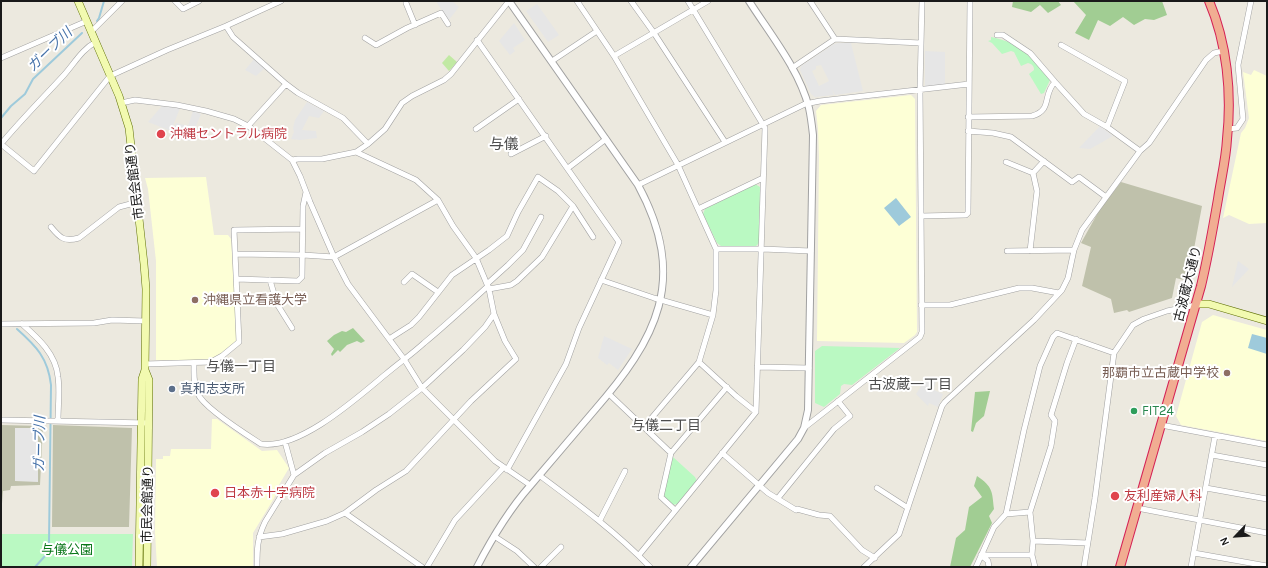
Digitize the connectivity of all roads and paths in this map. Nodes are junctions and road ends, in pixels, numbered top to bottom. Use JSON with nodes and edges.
{"nodes":[{"id":1,"x":78,"y":1,"type":"edge"},
{"id":2,"x":122,"y":1,"type":"edge"},
{"id":3,"x":175,"y":1,"type":"edge"},
{"id":4,"x":199,"y":1,"type":"edge"},
{"id":5,"x":282,"y":1,"type":"edge"},
{"id":6,"x":406,"y":1,"type":"edge"},
{"id":7,"x":509,"y":1,"type":"edge"},
{"id":8,"x":577,"y":1,"type":"edge"},
{"id":9,"x":632,"y":1,"type":"edge"},
{"id":10,"x":688,"y":1,"type":"edge"},
{"id":11,"x":708,"y":1,"type":"edge"},
{"id":12,"x":749,"y":1,"type":"edge"},
{"id":13,"x":810,"y":1,"type":"edge"},
{"id":14,"x":922,"y":1,"type":"edge"},
{"id":15,"x":970,"y":1,"type":"edge"},
{"id":16,"x":1209,"y":1,"type":"edge"},
{"id":17,"x":1251,"y":1,"type":"edge"},
{"id":18,"x":694,"y":10,"type":"junction"},
{"id":19,"x":87,"y":21,"type":"junction"},
{"id":20,"x":448,"y":24,"type":"dead end"},
{"id":21,"x":415,"y":25,"type":"junction"},
{"id":22,"x":226,"y":26,"type":"junction"},
{"id":23,"x":92,"y":31,"type":"junction"},
{"id":24,"x":597,"y":31,"type":"junction"},
{"id":25,"x":654,"y":33,"type":"junction"},
{"id":26,"x":997,"y":35,"type":"dead end"},
{"id":27,"x":365,"y":38,"type":"dead end"},
{"id":28,"x":835,"y":39,"type":"junction"},
{"id":29,"x":477,"y":40,"type":"junction"},
{"id":30,"x":96,"y":42,"type":"junction"},
{"id":31,"x":921,"y":43,"type":"junction"},
{"id":32,"x":1061,"y":45,"type":"dead end"},
{"id":33,"x":1223,"y":51,"type":"junction"},
{"id":34,"x":614,"y":56,"type":"junction"},
{"id":35,"x":1,"y":58,"type":"edge"},
{"id":36,"x":552,"y":61,"type":"junction"},
{"id":37,"x":792,"y":68,"type":"junction"},
{"id":38,"x":110,"y":76,"type":"junction"},
{"id":39,"x":1055,"y":82,"type":"junction"},
{"id":40,"x":286,"y":84,"type":"junction"},
{"id":41,"x":969,"y":84,"type":"junction"},
{"id":42,"x":920,"y":90,"type":"junction"},
{"id":43,"x":519,"y":98,"type":"junction"},
{"id":44,"x":121,"y":103,"type":"junction"},
{"id":45,"x":808,"y":103,"type":"junction"},
{"id":46,"x":968,"y":117,"type":"junction"},
{"id":47,"x":763,"y":123,"type":"junction"},
{"id":48,"x":248,"y":126,"type":"junction"},
{"id":49,"x":1107,"y":127,"type":"junction"},
{"id":50,"x":476,"y":129,"type":"dead end"},
{"id":51,"x":1228,"y":130,"type":"junction"},
{"id":52,"x":968,"y":131,"type":"junction"},
{"id":53,"x":546,"y":136,"type":"junction"},
{"id":54,"x":606,"y":139,"type":"junction"},
{"id":55,"x":725,"y":142,"type":"junction"},
{"id":56,"x":1,"y":144,"type":"edge"},
{"id":57,"x":368,"y":144,"type":"junction"},
{"id":58,"x":1140,"y":151,"type":"junction"},
{"id":59,"x":356,"y":152,"type":"junction"},
{"id":60,"x":511,"y":154,"type":"dead end"},
{"id":61,"x":292,"y":160,"type":"junction"},
{"id":62,"x":1044,"y":161,"type":"junction"},
{"id":63,"x":1006,"y":162,"type":"dead end"},
{"id":64,"x":678,"y":165,"type":"junction"},
{"id":65,"x":568,"y":168,"type":"junction"},
{"id":66,"x":1033,"y":173,"type":"junction"},
{"id":67,"x":763,"y":178,"type":"junction"},
{"id":68,"x":638,"y":185,"type":"junction"},
{"id":69,"x":306,"y":192,"type":"junction"},
{"id":70,"x":1106,"y":196,"type":"junction"},
{"id":71,"x":438,"y":200,"type":"junction"},
{"id":72,"x":138,"y":202,"type":"junction"},
{"id":73,"x":573,"y":206,"type":"junction"},
{"id":74,"x":698,"y":209,"type":"junction"},
{"id":75,"x":921,"y":216,"type":"junction"},
{"id":76,"x":541,"y":217,"type":"dead end"},
{"id":77,"x":51,"y":227,"type":"dead end"},
{"id":78,"x":303,"y":229,"type":"junction"},
{"id":79,"x":593,"y":236,"type":"dead end"},
{"id":80,"x":716,"y":249,"type":"junction"},
{"id":81,"x":762,"y":249,"type":"junction"},
{"id":82,"x":1074,"y":250,"type":"junction"},
{"id":83,"x":811,"y":251,"type":"junction"},
{"id":84,"x":1007,"y":251,"type":"dead end"},
{"id":85,"x":1030,"y":251,"type":"junction"},
{"id":86,"x":235,"y":254,"type":"junction"},
{"id":87,"x":303,"y":255,"type":"junction"},
{"id":88,"x":334,"y":257,"type":"junction"},
{"id":89,"x":476,"y":258,"type":"junction"},
{"id":90,"x":236,"y":279,"type":"junction"},
{"id":91,"x":270,"y":280,"type":"junction"},
{"id":92,"x":601,"y":280,"type":"junction"},
{"id":93,"x":404,"y":282,"type":"dead end"},
{"id":94,"x":488,"y":286,"type":"junction"},
{"id":95,"x":438,"y":292,"type":"junction"},
{"id":96,"x":1059,"y":293,"type":"junction"},
{"id":97,"x":660,"y":300,"type":"junction"},
{"id":98,"x":1196,"y":304,"type":"junction"},
{"id":99,"x":921,"y":305,"type":"junction"},
{"id":100,"x":494,"y":314,"type":"junction"},
{"id":101,"x":714,"y":314,"type":"junction"},
{"id":102,"x":1,"y":320,"type":"edge"},
{"id":103,"x":1267,"y":321,"type":"edge"},
{"id":104,"x":145,"y":322,"type":"junction"},
{"id":105,"x":5,"y":324,"type":"edge"},
{"id":106,"x":22,"y":324,"type":"junction"},
{"id":107,"x":292,"y":328,"type":"dead end"},
{"id":108,"x":389,"y":339,"type":"junction"},
{"id":109,"x":1076,"y":339,"type":"junction"},
{"id":110,"x":1114,"y":353,"type":"junction"},
{"id":111,"x":404,"y":359,"type":"junction"},
{"id":112,"x":699,"y":362,"type":"junction"},
{"id":113,"x":194,"y":363,"type":"junction"},
{"id":114,"x":145,"y":367,"type":"junction"},
{"id":115,"x":757,"y":367,"type":"junction"},
{"id":116,"x":809,"y":368,"type":"junction"},
{"id":117,"x":727,"y":387,"type":"junction"},
{"id":118,"x":422,"y":388,"type":"junction"},
{"id":119,"x":609,"y":394,"type":"junction"},
{"id":120,"x":838,"y":401,"type":"junction"},
{"id":121,"x":808,"y":410,"type":"junction"},
{"id":122,"x":756,"y":412,"type":"junction"},
{"id":123,"x":818,"y":416,"type":"junction"},
{"id":124,"x":453,"y":419,"type":"junction"},
{"id":125,"x":1,"y":420,"type":"edge"},
{"id":126,"x":56,"y":420,"type":"junction"},
{"id":127,"x":145,"y":423,"type":"junction"},
{"id":128,"x":1161,"y":425,"type":"junction"},
{"id":129,"x":644,"y":427,"type":"junction"},
{"id":130,"x":804,"y":428,"type":"junction"},
{"id":131,"x":1215,"y":436,"type":"junction"},
{"id":132,"x":285,"y":442,"type":"junction"},
{"id":133,"x":1267,"y":445,"type":"edge"},
{"id":134,"x":671,"y":454,"type":"junction"},
{"id":135,"x":722,"y":454,"type":"junction"},
{"id":136,"x":1212,"y":456,"type":"junction"},
{"id":137,"x":1267,"y":465,"type":"edge"},
{"id":138,"x":505,"y":469,"type":"junction"},
{"id":139,"x":624,"y":471,"type":"dead end"},
{"id":140,"x":294,"y":475,"type":"junction"},
{"id":141,"x":539,"y":475,"type":"junction"},
{"id":142,"x":530,"y":485,"type":"junction"},
{"id":143,"x":759,"y":485,"type":"junction"},
{"id":144,"x":877,"y":488,"type":"dead end"},
{"id":145,"x":1206,"y":488,"type":"junction"},
{"id":146,"x":778,"y":498,"type":"junction"},
{"id":147,"x":1267,"y":499,"type":"edge"},
{"id":148,"x":908,"y":508,"type":"junction"},
{"id":149,"x":1137,"y":508,"type":"junction"},
{"id":150,"x":675,"y":510,"type":"junction"},
{"id":151,"x":1030,"y":512,"type":"junction"},
{"id":152,"x":345,"y":513,"type":"junction"},
{"id":153,"x":1006,"y":514,"type":"junction"},
{"id":154,"x":600,"y":520,"type":"junction"},
{"id":155,"x":1200,"y":520,"type":"junction"},
{"id":156,"x":1267,"y":533,"type":"edge"},
{"id":157,"x":494,"y":536,"type":"junction"},
{"id":158,"x":259,"y":537,"type":"junction"},
{"id":159,"x":1033,"y":541,"type":"junction"},
{"id":160,"x":1088,"y":543,"type":"junction"},
{"id":161,"x":561,"y":547,"type":"dead end"},
{"id":162,"x":1194,"y":553,"type":"junction"},
{"id":163,"x":981,"y":554,"type":"junction"},
{"id":164,"x":638,"y":555,"type":"junction"},
{"id":165,"x":1032,"y":555,"type":"junction"},
{"id":166,"x":875,"y":558,"type":"junction"},
{"id":167,"x":1267,"y":566,"type":"edge"},
{"id":168,"x":139,"y":567,"type":"edge"},
{"id":169,"x":147,"y":567,"type":"edge"},
{"id":170,"x":257,"y":567,"type":"edge"},
{"id":171,"x":422,"y":567,"type":"edge"},
{"id":172,"x":427,"y":567,"type":"edge"},
{"id":173,"x":477,"y":567,"type":"edge"},
{"id":174,"x":534,"y":567,"type":"edge"},
{"id":175,"x":541,"y":567,"type":"edge"},
{"id":176,"x":650,"y":567,"type":"edge"},
{"id":177,"x":691,"y":567,"type":"edge"},
{"id":178,"x":864,"y":567,"type":"edge"},
{"id":179,"x":976,"y":567,"type":"edge"},
{"id":180,"x":989,"y":567,"type":"edge"},
{"id":181,"x":1035,"y":567,"type":"edge"},
{"id":182,"x":1084,"y":567,"type":"edge"},
{"id":183,"x":1120,"y":567,"type":"edge"},
{"id":184,"x":1191,"y":567,"type":"edge"}],
"edges":[{"from":1,"to":19,"type":"main road","name":"市民会館通り"},
{"from":2,"to":23,"type":"street"},
{"from":3,"to":4,"type":"street"},
{"from":5,"to":22,"type":"street"},
{"from":6,"to":21,"type":"street"},
{"from":7,"to":29,"type":"street"},
{"from":7,"to":36,"type":"street"},
{"from":8,"to":24,"type":"street"},
{"from":9,"to":25,"type":"street"},
{"from":10,"to":18,"type":"street"},
{"from":11,"to":18,"type":"street"},
{"from":12,"to":37,"type":"street"},
{"from":13,"to":28,"type":"street"},
{"from":14,"to":31,"type":"street"},
{"from":15,"to":41,"type":"street"},
{"from":16,"to":33,"type":"highway","name":"古波蔵大通り"},
{"from":17,"to":51,"type":"street"},
{"from":18,"to":25,"type":"street"},
{"from":18,"to":47,"type":"street"},
{"from":19,"to":23,"type":"main road","name":"市民会館通り"},
{"from":19,"to":35,"type":"street"},
{"from":20,"to":21,"type":"street"},
{"from":21,"to":27,"type":"street"},
{"from":22,"to":38,"type":"street"},
{"from":22,"to":40,"type":"street"},
{"from":23,"to":30,"type":"main road","name":"市民会館通り"},
{"from":24,"to":34,"type":"street"},
{"from":24,"to":36,"type":"street"},
{"from":25,"to":34,"type":"street"},
{"from":25,"to":55,"type":"street"},
{"from":26,"to":39,"type":"street"},
{"from":28,"to":31,"type":"street"},
{"from":28,"to":37,"type":"street"},
{"from":29,"to":43,"type":"street"},
{"from":29,"to":57,"type":"street"},
{"from":30,"to":38,"type":"main road","name":"市民会館通り"},
{"from":30,"to":56,"type":"street"},
{"from":31,"to":42,"type":"street"},
{"from":32,"to":49,"type":"street"},
{"from":33,"to":51,"type":"highway","name":"古波蔵大通り"},
{"from":33,"to":58,"type":"street"},
{"from":34,"to":64,"type":"street"},
{"from":36,"to":54,"type":"street"},
{"from":37,"to":45,"type":"street"},
{"from":38,"to":44,"type":"main road","name":"市民会館通り"},
{"from":38,"to":56,"type":"street"},
{"from":39,"to":46,"type":"street"},
{"from":39,"to":49,"type":"street"},
{"from":40,"to":48,"type":"street"},
{"from":40,"to":57,"type":"street"},
{"from":41,"to":42,"type":"street"},
{"from":41,"to":46,"type":"street"},
{"from":42,"to":45,"type":"street"},
{"from":42,"to":75,"type":"street"},
{"from":43,"to":50,"type":"street"},
{"from":43,"to":53,"type":"street"},
{"from":44,"to":48,"type":"street"},
{"from":44,"to":72,"type":"main road","name":"市民会館通り"},
{"from":45,"to":47,"type":"street"},
{"from":45,"to":83,"type":"street"},
{"from":46,"to":52,"type":"street"},
{"from":47,"to":55,"type":"street"},
{"from":47,"to":67,"type":"street"},
{"from":48,"to":61,"type":"street"},
{"from":49,"to":58,"type":"street"},
{"from":51,"to":98,"type":"highway","name":"古波蔵大通り"},
{"from":52,"to":62,"type":"street"},
{"from":52,"to":75,"type":"street"},
{"from":53,"to":60,"type":"street"},
{"from":53,"to":65,"type":"street"},
{"from":54,"to":65,"type":"street"},
{"from":54,"to":68,"type":"street"},
{"from":55,"to":64,"type":"street"},
{"from":57,"to":59,"type":"street"},
{"from":58,"to":70,"type":"street"},
{"from":59,"to":61,"type":"street"},
{"from":59,"to":71,"type":"street"},
{"from":61,"to":69,"type":"street"},
{"from":62,"to":66,"type":"street"},
{"from":62,"to":70,"type":"street"},
{"from":63,"to":66,"type":"street"},
{"from":64,"to":68,"type":"street"},
{"from":64,"to":74,"type":"street"},
{"from":65,"to":92,"type":"street"},
{"from":66,"to":85,"type":"street"},
{"from":67,"to":74,"type":"street"},
{"from":67,"to":81,"type":"street"},
{"from":68,"to":97,"type":"street"},
{"from":69,"to":78,"type":"street"},
{"from":69,"to":88,"type":"street"},
{"from":70,"to":82,"type":"street"},
{"from":71,"to":88,"type":"street"},
{"from":71,"to":89,"type":"street"},
{"from":72,"to":77,"type":"street"},
{"from":72,"to":104,"type":"main road","name":"市民会館通り"},
{"from":73,"to":79,"type":"street"},
{"from":73,"to":89,"type":"street"},
{"from":73,"to":94,"type":"street"},
{"from":74,"to":80,"type":"street"},
{"from":75,"to":99,"type":"street"},
{"from":76,"to":94,"type":"street"},
{"from":78,"to":86,"type":"street"},
{"from":78,"to":87,"type":"street"},
{"from":80,"to":81,"type":"street"},
{"from":80,"to":101,"type":"street"},
{"from":81,"to":83,"type":"street"},
{"from":81,"to":115,"type":"street"},
{"from":82,"to":85,"type":"street"},
{"from":82,"to":96,"type":"street"},
{"from":83,"to":116,"type":"street"},
{"from":84,"to":85,"type":"street"},
{"from":86,"to":87,"type":"street"},
{"from":86,"to":90,"type":"street"},
{"from":87,"to":88,"type":"street"},
{"from":87,"to":91,"type":"street"},
{"from":88,"to":108,"type":"street"},
{"from":89,"to":94,"type":"street"},
{"from":89,"to":95,"type":"street"},
{"from":90,"to":91,"type":"street"},
{"from":90,"to":113,"type":"street"},
{"from":91,"to":107,"type":"street"},
{"from":92,"to":97,"type":"street"},
{"from":92,"to":138,"type":"street"},
{"from":93,"to":95,"type":"street"},
{"from":94,"to":100,"type":"street"},
{"from":94,"to":111,"type":"street"},
{"from":95,"to":108,"type":"street"},
{"from":96,"to":99,"type":"street"},
{"from":96,"to":148,"type":"street"},
{"from":97,"to":101,"type":"street"},
{"from":97,"to":119,"type":"street"},
{"from":98,"to":103,"type":"main road"},
{"from":98,"to":110,"type":"street"},
{"from":98,"to":128,"type":"highway","name":"古波蔵大通り"},
{"from":99,"to":120,"type":"street"},
{"from":100,"to":118,"type":"street"},
{"from":100,"to":124,"type":"street"},
{"from":101,"to":112,"type":"street"},
{"from":102,"to":105,"type":"street"},
{"from":104,"to":106,"type":"street"},
{"from":104,"to":114,"type":"main road","name":"市民会館通り"},
{"from":105,"to":106,"type":"street"},
{"from":106,"to":126,"type":"street"},
{"from":108,"to":111,"type":"street"},
{"from":109,"to":110,"type":"street"},
{"from":109,"to":151,"type":"street"},
{"from":109,"to":153,"type":"street"},
{"from":110,"to":160,"type":"street"},
{"from":111,"to":118,"type":"street"},
{"from":111,"to":132,"type":"street"},
{"from":112,"to":117,"type":"street"},
{"from":112,"to":129,"type":"street"},
{"from":113,"to":114,"type":"street"},
{"from":113,"to":132,"type":"street"},
{"from":114,"to":127,"type":"main road","name":"市民会館通り"},
{"from":115,"to":116,"type":"street"},
{"from":115,"to":122,"type":"street"},
{"from":116,"to":121,"type":"street"},
{"from":117,"to":122,"type":"street"},
{"from":117,"to":134,"type":"street"},
{"from":118,"to":124,"type":"street"},
{"from":118,"to":140,"type":"street"},
{"from":119,"to":129,"type":"street"},
{"from":119,"to":141,"type":"street"},
{"from":120,"to":123,"type":"street"},
{"from":120,"to":146,"type":"street"},
{"from":121,"to":123,"type":"street"},
{"from":121,"to":130,"type":"street"},
{"from":122,"to":135,"type":"street"},
{"from":123,"to":130,"type":"street"},
{"from":124,"to":138,"type":"street"},
{"from":124,"to":152,"type":"street"},
{"from":125,"to":126,"type":"street"},
{"from":126,"to":127,"type":"street"},
{"from":127,"to":168,"type":"main road","name":"市民会館通り"},
{"from":127,"to":169,"type":"main road","name":"市民会館通り"},
{"from":128,"to":131,"type":"street"},
{"from":128,"to":149,"type":"highway","name":"古波蔵大通り"},
{"from":129,"to":134,"type":"street"},
{"from":130,"to":143,"type":"street"},
{"from":131,"to":133,"type":"street"},
{"from":131,"to":136,"type":"street"},
{"from":132,"to":140,"type":"street"},
{"from":134,"to":150,"type":"street"},
{"from":135,"to":143,"type":"street"},
{"from":135,"to":150,"type":"street"},
{"from":136,"to":137,"type":"street"},
{"from":136,"to":145,"type":"street"},
{"from":138,"to":142,"type":"street"},
{"from":138,"to":172,"type":"street"},
{"from":139,"to":154,"type":"street"},
{"from":140,"to":158,"type":"street"},
{"from":141,"to":142,"type":"street"},
{"from":141,"to":154,"type":"street"},
{"from":142,"to":157,"type":"street"},
{"from":143,"to":146,"type":"street"},
{"from":143,"to":177,"type":"street"},
{"from":144,"to":148,"type":"street"},
{"from":145,"to":147,"type":"street"},
{"from":145,"to":155,"type":"street"},
{"from":146,"to":166,"type":"street"},
{"from":148,"to":166,"type":"street"},
{"from":149,"to":155,"type":"street"},
{"from":149,"to":183,"type":"highway","name":"古波蔵大通り"},
{"from":150,"to":164,"type":"street"},
{"from":151,"to":153,"type":"street"},
{"from":151,"to":159,"type":"street"},
{"from":152,"to":158,"type":"street"},
{"from":152,"to":171,"type":"street"},
{"from":153,"to":163,"type":"street"},
{"from":154,"to":164,"type":"street"},
{"from":155,"to":156,"type":"street"},
{"from":155,"to":162,"type":"street"},
{"from":157,"to":173,"type":"street"},
{"from":157,"to":174,"type":"street"},
{"from":158,"to":170,"type":"street"},
{"from":159,"to":160,"type":"street"},
{"from":159,"to":165,"type":"street"},
{"from":160,"to":182,"type":"street"},
{"from":161,"to":175,"type":"street"},
{"from":162,"to":167,"type":"street"},
{"from":162,"to":184,"type":"street"},
{"from":163,"to":165,"type":"street"},
{"from":163,"to":179,"type":"street"},
{"from":163,"to":180,"type":"street"},
{"from":164,"to":176,"type":"street"},
{"from":165,"to":181,"type":"street"},
{"from":166,"to":178,"type":"street"}]}
